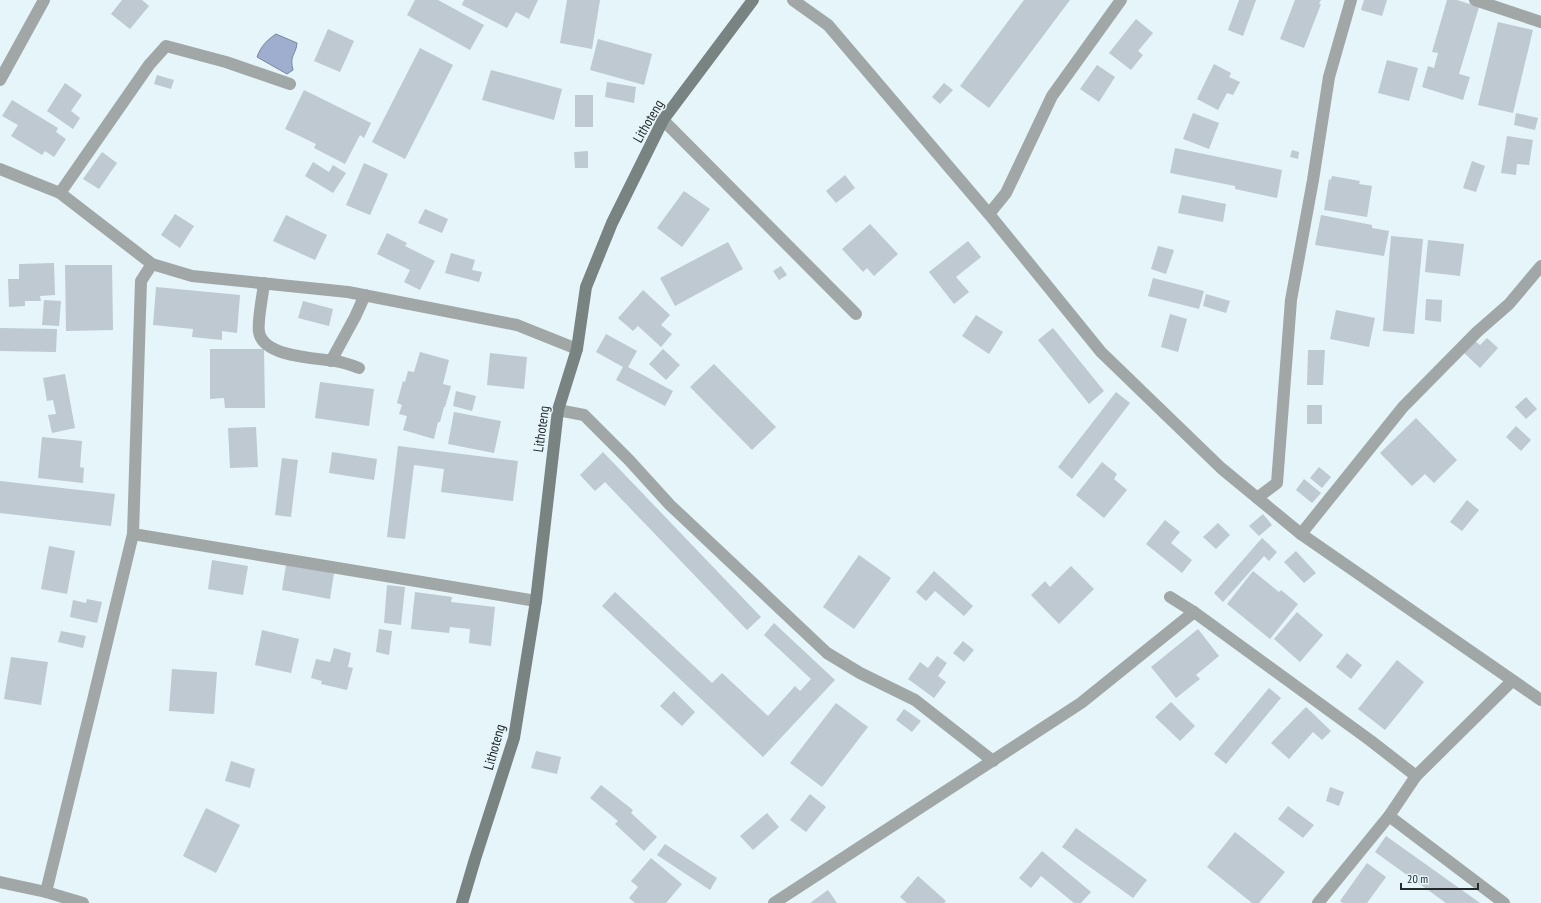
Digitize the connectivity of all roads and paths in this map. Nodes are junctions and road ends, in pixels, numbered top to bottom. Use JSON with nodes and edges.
{"nodes":[{"id":1,"x":44,"y":0,"type":"edge"},
{"id":2,"x":753,"y":0,"type":"edge"},
{"id":3,"x":793,"y":0,"type":"edge"},
{"id":4,"x":1121,"y":0,"type":"edge"},
{"id":5,"x":1351,"y":0,"type":"edge"},
{"id":6,"x":1475,"y":0,"type":"edge"},
{"id":7,"x":1541,"y":22,"type":"edge"},
{"id":8,"x":0,"y":80,"type":"edge"},
{"id":9,"x":290,"y":84,"type":"dead end"},
{"id":10,"x":664,"y":120,"type":"junction"},
{"id":11,"x":0,"y":169,"type":"edge"},
{"id":12,"x":60,"y":193,"type":"junction"},
{"id":13,"x":989,"y":214,"type":"junction"},
{"id":14,"x":152,"y":264,"type":"junction"},
{"id":15,"x":1541,"y":266,"type":"edge"},
{"id":16,"x":264,"y":283,"type":"junction"},
{"id":17,"x":365,"y":295,"type":"junction"},
{"id":18,"x":856,"y":314,"type":"dead end"},
{"id":19,"x":577,"y":350,"type":"junction"},
{"id":20,"x":331,"y":361,"type":"junction"},
{"id":21,"x":359,"y":368,"type":"dead end"},
{"id":22,"x":558,"y":410,"type":"junction"},
{"id":23,"x":1257,"y":498,"type":"junction"},
{"id":24,"x":133,"y":534,"type":"junction"},
{"id":25,"x":1301,"y":534,"type":"junction"},
{"id":26,"x":1170,"y":597,"type":"dead end"},
{"id":27,"x":536,"y":601,"type":"junction"},
{"id":28,"x":1194,"y":612,"type":"junction"},
{"id":29,"x":1512,"y":681,"type":"junction"},
{"id":30,"x":1541,"y":700,"type":"edge"},
{"id":31,"x":993,"y":760,"type":"junction"},
{"id":32,"x":1416,"y":776,"type":"junction"},
{"id":33,"x":1389,"y":816,"type":"junction"},
{"id":34,"x":0,"y":882,"type":"edge"},
{"id":35,"x":46,"y":892,"type":"junction"},
{"id":36,"x":83,"y":903,"type":"edge"},
{"id":37,"x":462,"y":903,"type":"edge"},
{"id":38,"x":774,"y":903,"type":"edge"},
{"id":39,"x":1318,"y":903,"type":"edge"},
{"id":40,"x":1504,"y":903,"type":"edge"}],
"edges":[{"from":1,"to":8,"type":"street"},
{"from":2,"to":10,"type":"main road","name":"Lithoteng"},
{"from":3,"to":13,"type":"street"},
{"from":4,"to":13,"type":"street"},
{"from":5,"to":23,"type":"street"},
{"from":6,"to":7,"type":"street"},
{"from":9,"to":12,"type":"street"},
{"from":10,"to":18,"type":"street"},
{"from":10,"to":19,"type":"main road","name":"Lithoteng"},
{"from":11,"to":12,"type":"street"},
{"from":12,"to":14,"type":"street"},
{"from":13,"to":23,"type":"street"},
{"from":14,"to":16,"type":"street"},
{"from":14,"to":24,"type":"street"},
{"from":15,"to":25,"type":"street"},
{"from":16,"to":17,"type":"street"},
{"from":16,"to":20,"type":"street"},
{"from":17,"to":19,"type":"street"},
{"from":17,"to":20,"type":"street"},
{"from":19,"to":22,"type":"main road","name":"Lithoteng"},
{"from":20,"to":21,"type":"street"},
{"from":22,"to":27,"type":"main road","name":"Lithoteng"},
{"from":22,"to":31,"type":"street"},
{"from":23,"to":25,"type":"street"},
{"from":24,"to":27,"type":"street"},
{"from":24,"to":35,"type":"street"},
{"from":25,"to":29,"type":"street"},
{"from":26,"to":28,"type":"street"},
{"from":27,"to":37,"type":"main road","name":"Lithoteng"},
{"from":28,"to":31,"type":"street"},
{"from":28,"to":32,"type":"street"},
{"from":29,"to":30,"type":"street"},
{"from":29,"to":32,"type":"street"},
{"from":31,"to":38,"type":"street"},
{"from":32,"to":33,"type":"street"},
{"from":33,"to":39,"type":"street"},
{"from":33,"to":40,"type":"street"},
{"from":34,"to":35,"type":"street"},
{"from":35,"to":36,"type":"street"}]}
